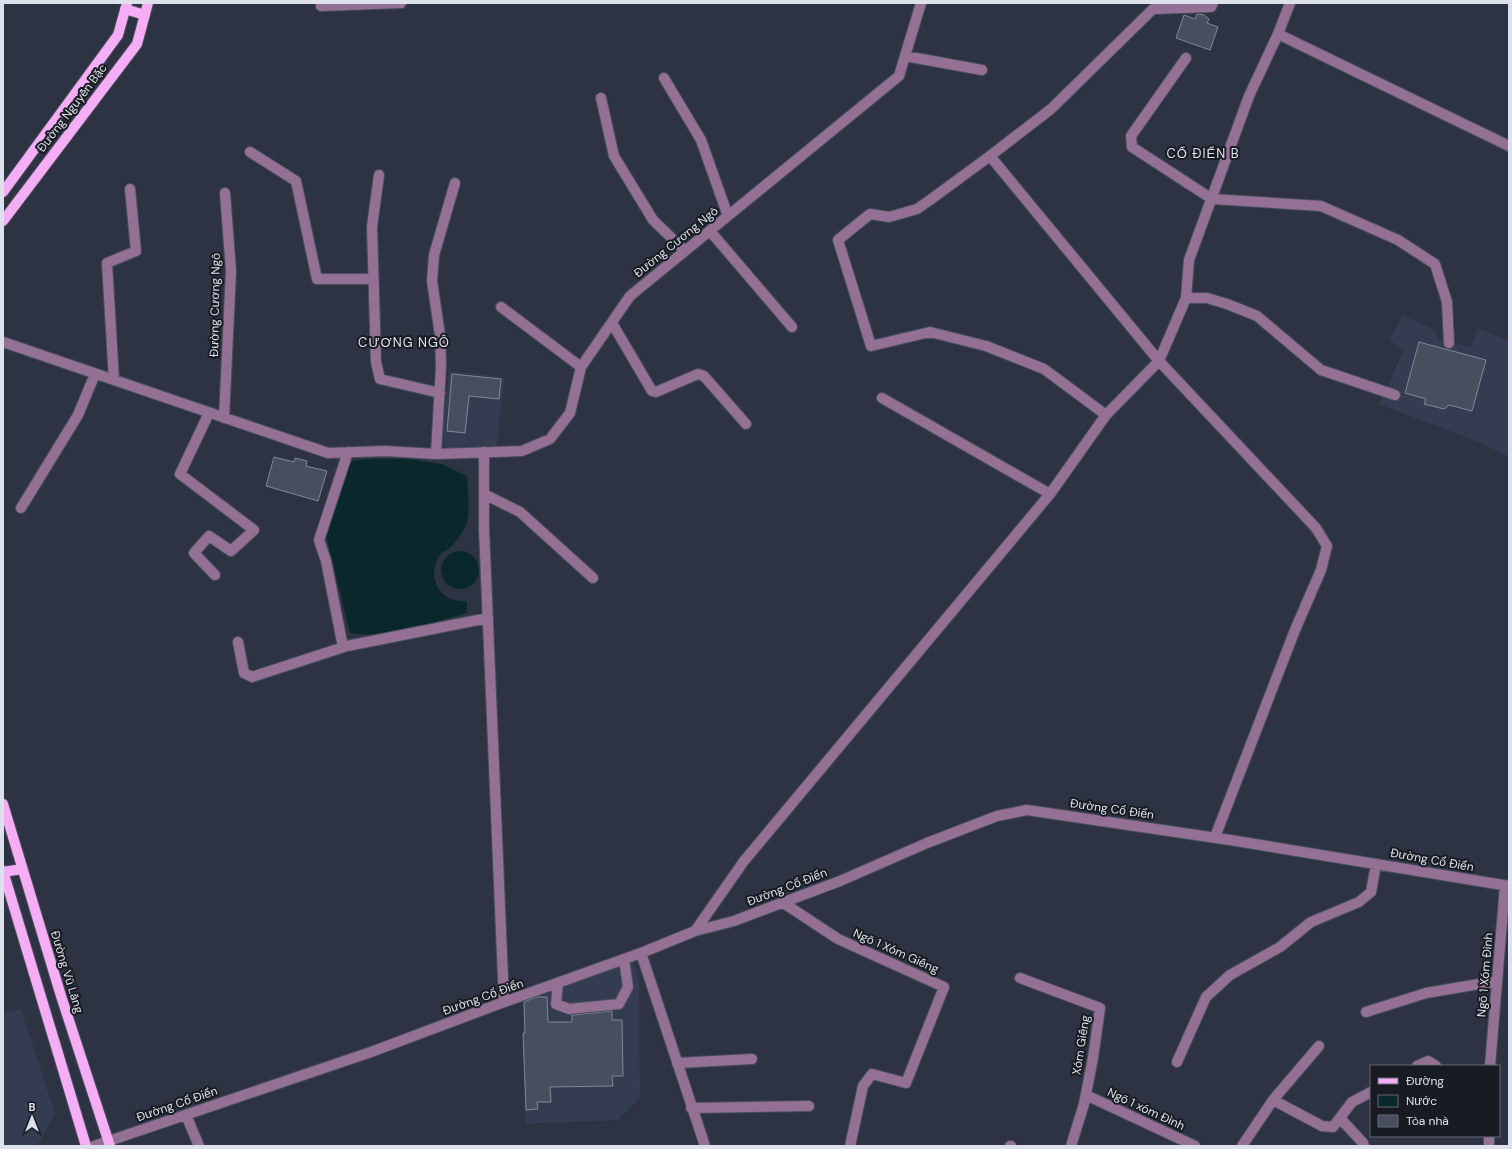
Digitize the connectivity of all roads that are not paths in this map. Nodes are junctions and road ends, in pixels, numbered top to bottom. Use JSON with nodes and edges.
{"nodes":[{"id":1,"x":148,"y":3,"type":"edge"},
{"id":2,"x":321,"y":3,"type":"edge"},
{"id":3,"x":401,"y":3,"type":"edge"},
{"id":4,"x":921,"y":3,"type":"edge"},
{"id":5,"x":1213,"y":3,"type":"edge"},
{"id":6,"x":1290,"y":3,"type":"edge"},
{"id":7,"x":126,"y":6,"type":"edge"},
{"id":8,"x":145,"y":15,"type":"junction"},
{"id":9,"x":1278,"y":34,"type":"junction"},
{"id":10,"x":905,"y":56,"type":"junction"},
{"id":11,"x":1186,"y":58,"type":"dead end"},
{"id":12,"x":982,"y":70,"type":"dead end"},
{"id":13,"x":664,"y":78,"type":"dead end"},
{"id":14,"x":601,"y":98,"type":"dead end"},
{"id":15,"x":1509,"y":146,"type":"edge"},
{"id":16,"x":250,"y":152,"type":"dead end"},
{"id":17,"x":990,"y":156,"type":"junction"},
{"id":18,"x":379,"y":174,"type":"dead end"},
{"id":19,"x":456,"y":183,"type":"dead end"},
{"id":20,"x":130,"y":189,"type":"dead end"},
{"id":21,"x":3,"y":192,"type":"edge"},
{"id":22,"x":225,"y":193,"type":"dead end"},
{"id":23,"x":1212,"y":199,"type":"junction"},
{"id":24,"x":728,"y":216,"type":"junction"},
{"id":25,"x":3,"y":221,"type":"edge"},
{"id":26,"x":710,"y":231,"type":"junction"},
{"id":27,"x":685,"y":251,"type":"junction"},
{"id":28,"x":373,"y":279,"type":"junction"},
{"id":29,"x":1186,"y":298,"type":"junction"},
{"id":30,"x":502,"y":307,"type":"dead end"},
{"id":31,"x":612,"y":323,"type":"junction"},
{"id":32,"x":792,"y":327,"type":"dead end"},
{"id":33,"x":3,"y":342,"type":"edge"},
{"id":34,"x":1448,"y":342,"type":"dead end"},
{"id":35,"x":1159,"y":361,"type":"junction"},
{"id":36,"x":581,"y":367,"type":"junction"},
{"id":37,"x":95,"y":374,"type":"junction"},
{"id":38,"x":114,"y":380,"type":"junction"},
{"id":39,"x":440,"y":393,"type":"junction"},
{"id":40,"x":1395,"y":395,"type":"dead end"},
{"id":41,"x":882,"y":398,"type":"dead end"},
{"id":42,"x":209,"y":413,"type":"junction"},
{"id":43,"x":1106,"y":415,"type":"junction"},
{"id":44,"x":224,"y":418,"type":"junction"},
{"id":45,"x":746,"y":424,"type":"dead end"},
{"id":46,"x":348,"y":452,"type":"junction"},
{"id":47,"x":484,"y":452,"type":"junction"},
{"id":48,"x":436,"y":454,"type":"junction"},
{"id":49,"x":484,"y":494,"type":"junction"},
{"id":50,"x":1050,"y":494,"type":"junction"},
{"id":51,"x":21,"y":508,"type":"dead end"},
{"id":52,"x":215,"y":574,"type":"dead end"},
{"id":53,"x":592,"y":578,"type":"dead end"},
{"id":54,"x":488,"y":618,"type":"junction"},
{"id":55,"x":238,"y":642,"type":"dead end"},
{"id":56,"x":343,"y":647,"type":"junction"},
{"id":57,"x":3,"y":804,"type":"edge"},
{"id":58,"x":1214,"y":837,"type":"junction"},
{"id":59,"x":1376,"y":864,"type":"junction"},
{"id":60,"x":22,"y":868,"type":"junction"},
{"id":61,"x":3,"y":872,"type":"edge"},
{"id":62,"x":1507,"y":886,"type":"edge"},
{"id":63,"x":782,"y":902,"type":"junction"},
{"id":64,"x":695,"y":931,"type":"junction"},
{"id":65,"x":641,"y":953,"type":"junction"},
{"id":66,"x":624,"y":959,"type":"junction"},
{"id":67,"x":1020,"y":978,"type":"dead end"},
{"id":68,"x":1497,"y":981,"type":"junction"},
{"id":69,"x":558,"y":983,"type":"junction"},
{"id":70,"x":504,"y":1002,"type":"junction"},
{"id":71,"x":1366,"y":1012,"type":"dead end"},
{"id":72,"x":1319,"y":1046,"type":"dead end"},
{"id":73,"x":752,"y":1059,"type":"dead end"},
{"id":74,"x":1176,"y":1062,"type":"dead end"},
{"id":75,"x":677,"y":1063,"type":"junction"},
{"id":76,"x":1419,"y":1065,"type":"edge"},
{"id":77,"x":1434,"y":1065,"type":"edge"},
{"id":78,"x":1490,"y":1065,"type":"edge"},
{"id":79,"x":1370,"y":1093,"type":"edge"},
{"id":80,"x":1086,"y":1095,"type":"junction"},
{"id":81,"x":1273,"y":1100,"type":"junction"},
{"id":82,"x":809,"y":1106,"type":"dead end"},
{"id":83,"x":691,"y":1108,"type":"junction"},
{"id":84,"x":186,"y":1115,"type":"junction"},
{"id":85,"x":1340,"y":1118,"type":"junction"},
{"id":86,"x":109,"y":1143,"type":"edge"},
{"id":87,"x":86,"y":1146,"type":"edge"},
{"id":88,"x":94,"y":1146,"type":"edge"},
{"id":89,"x":199,"y":1146,"type":"edge"},
{"id":90,"x":705,"y":1146,"type":"edge"},
{"id":91,"x":850,"y":1146,"type":"edge"},
{"id":92,"x":1071,"y":1146,"type":"edge"},
{"id":93,"x":1193,"y":1146,"type":"edge"},
{"id":94,"x":1242,"y":1146,"type":"edge"},
{"id":95,"x":1364,"y":1146,"type":"edge"}],
"edges":[{"from":1,"to":8,"type":"main road","name":"Đường Nguyễn Bặc"},
{"from":2,"to":3,"type":"street"},
{"from":4,"to":10,"type":"street","name":"Đường Cương Ngô"},
{"from":5,"to":17,"type":"street"},
{"from":6,"to":9,"type":"street"},
{"from":7,"to":8,"type":"main road"},
{"from":7,"to":21,"type":"main road","name":"Đường Nguyễn Bặc"},
{"from":8,"to":25,"type":"main road","name":"Đường Nguyễn Bặc"},
{"from":9,"to":15,"type":"street"},
{"from":9,"to":23,"type":"street"},
{"from":10,"to":12,"type":"street"},
{"from":10,"to":24,"type":"street","name":"Đường Cương Ngô"},
{"from":11,"to":23,"type":"street"},
{"from":13,"to":24,"type":"street"},
{"from":14,"to":27,"type":"street"},
{"from":16,"to":28,"type":"street"},
{"from":17,"to":35,"type":"street"},
{"from":17,"to":43,"type":"street"},
{"from":18,"to":28,"type":"street"},
{"from":19,"to":39,"type":"street"},
{"from":20,"to":38,"type":"street"},
{"from":22,"to":44,"type":"street","name":"Đường Cương Ngô"},
{"from":23,"to":29,"type":"street"},
{"from":23,"to":34,"type":"street"},
{"from":24,"to":26,"type":"street","name":"Đường Cương Ngô"},
{"from":26,"to":27,"type":"street","name":"Đường Cương Ngô"},
{"from":26,"to":32,"type":"street"},
{"from":27,"to":31,"type":"street","name":"Đường Cương Ngô"},
{"from":28,"to":39,"type":"street"},
{"from":29,"to":35,"type":"street"},
{"from":29,"to":40,"type":"street"},
{"from":30,"to":36,"type":"street"},
{"from":31,"to":36,"type":"street","name":"Đường Cương Ngô"},
{"from":31,"to":45,"type":"street"},
{"from":33,"to":37,"type":"street","name":"Đường Cương Ngô"},
{"from":35,"to":43,"type":"street"},
{"from":35,"to":58,"type":"street"},
{"from":36,"to":47,"type":"street","name":"Đường Cương Ngô"},
{"from":37,"to":38,"type":"street","name":"Đường Cương Ngô"},
{"from":37,"to":51,"type":"street"},
{"from":38,"to":42,"type":"street","name":"Đường Cương Ngô"},
{"from":39,"to":48,"type":"street"},
{"from":41,"to":50,"type":"street"},
{"from":42,"to":44,"type":"street","name":"Đường Cương Ngô"},
{"from":42,"to":52,"type":"street"},
{"from":43,"to":50,"type":"street"},
{"from":44,"to":46,"type":"street","name":"Đường Cương Ngô"},
{"from":46,"to":48,"type":"street","name":"Đường Cương Ngô"},
{"from":46,"to":56,"type":"street"},
{"from":47,"to":48,"type":"street","name":"Đường Cương Ngô"},
{"from":47,"to":49,"type":"street"},
{"from":49,"to":53,"type":"street"},
{"from":49,"to":54,"type":"street"},
{"from":50,"to":64,"type":"street"},
{"from":54,"to":56,"type":"street"},
{"from":54,"to":70,"type":"street"},
{"from":55,"to":56,"type":"street"},
{"from":57,"to":60,"type":"main road","name":"Đường Vũ Lăng"},
{"from":58,"to":59,"type":"street","name":"Đường Cổ Điển"},
{"from":58,"to":63,"type":"street","name":"Đường Cổ Điển"},
{"from":59,"to":62,"type":"street","name":"Đường Cổ Điển"},
{"from":59,"to":74,"type":"street"},
{"from":60,"to":61,"type":"main road"},
{"from":60,"to":86,"type":"main road","name":"Đường Vũ Lăng"},
{"from":61,"to":87,"type":"main road"},
{"from":62,"to":68,"type":"street","name":"Ngõ 1 Xóm Đình"},
{"from":63,"to":64,"type":"street","name":"Đường Cổ Điển"},
{"from":63,"to":91,"type":"street","name":"Ngõ 1 Xóm Giếng"},
{"from":64,"to":65,"type":"street","name":"Đường Cổ Điển"},
{"from":65,"to":66,"type":"street","name":"Đường Cổ Điển"},
{"from":65,"to":75,"type":"street"},
{"from":66,"to":69,"type":"street","name":"Đường Cổ Điển"},
{"from":66,"to":69,"type":"street"},
{"from":67,"to":80,"type":"street","name":"Xóm Giếng"},
{"from":68,"to":71,"type":"street","name":"Ngõ 1 xóm Đình"},
{"from":68,"to":78,"type":"street","name":"Ngõ 1 Xóm Đình"},
{"from":69,"to":70,"type":"street","name":"Đường Cổ Điển"},
{"from":70,"to":84,"type":"street","name":"Đường Cổ Điển"},
{"from":72,"to":81,"type":"street"},
{"from":73,"to":75,"type":"street"},
{"from":75,"to":83,"type":"street"},
{"from":76,"to":77,"type":"street"},
{"from":79,"to":85,"type":"street"},
{"from":80,"to":92,"type":"street","name":"Xóm Giếng"},
{"from":80,"to":93,"type":"street","name":"Ngõ 1 xóm Đình"},
{"from":81,"to":85,"type":"street"},
{"from":81,"to":94,"type":"street"},
{"from":82,"to":83,"type":"street"},
{"from":83,"to":90,"type":"street"},
{"from":84,"to":86,"type":"street","name":"Đường Cổ Điển"},
{"from":84,"to":89,"type":"street"},
{"from":85,"to":95,"type":"street"},
{"from":86,"to":88,"type":"street","name":"Đường Cổ Điển"}]}
